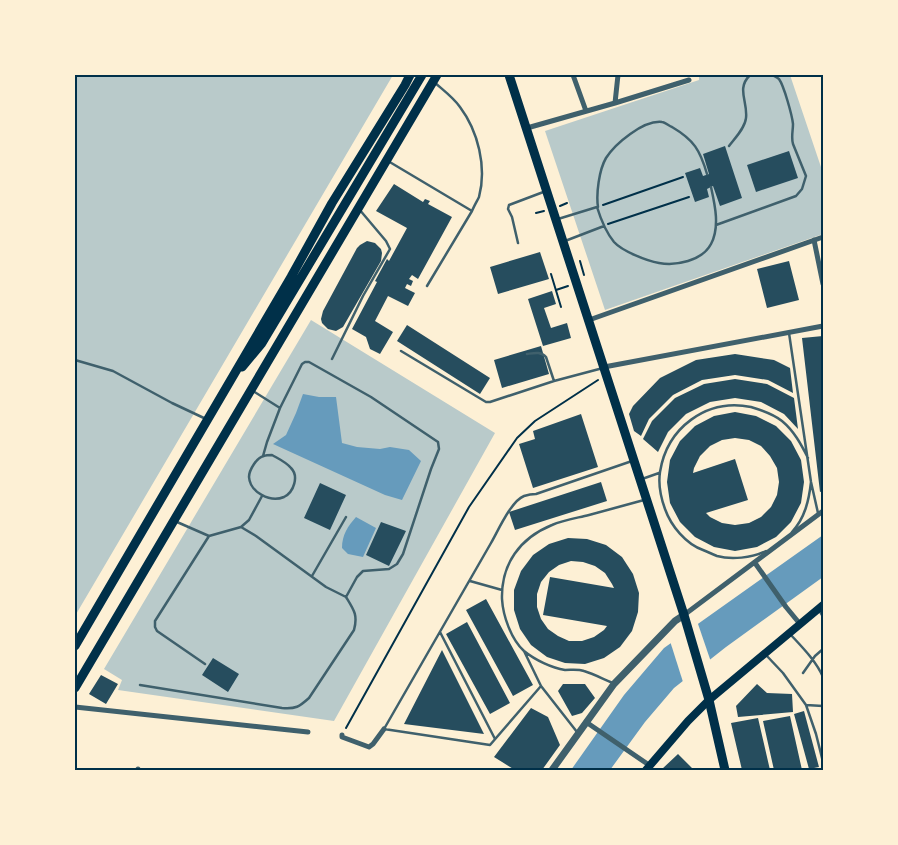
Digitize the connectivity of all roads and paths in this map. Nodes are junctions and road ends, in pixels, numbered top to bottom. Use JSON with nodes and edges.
{"nodes":[{"id":1,"x":410,"y":75,"type":"edge"},
{"id":2,"x":422,"y":75,"type":"edge"},
{"id":3,"x":509,"y":75,"type":"edge"},
{"id":4,"x":573,"y":75,"type":"edge"},
{"id":5,"x":618,"y":75,"type":"edge"},
{"id":6,"x":750,"y":75,"type":"edge"},
{"id":7,"x":772,"y":75,"type":"edge"},
{"id":8,"x":435,"y":78,"type":"edge"},
{"id":9,"x":689,"y":80,"type":"dead end"},
{"id":10,"x":615,"y":103,"type":"junction"},
{"id":11,"x":586,"y":111,"type":"junction"},
{"id":12,"x":527,"y":128,"type":"junction"},
{"id":13,"x":729,"y":146,"type":"dead end"},
{"id":14,"x":387,"y":160,"type":"junction"},
{"id":15,"x":707,"y":174,"type":"dead end"},
{"id":16,"x":683,"y":177,"type":"dead end"},
{"id":17,"x":711,"y":187,"type":"dead end"},
{"id":18,"x":547,"y":191,"type":"junction"},
{"id":19,"x":689,"y":197,"type":"dead end"},
{"id":20,"x":598,"y":207,"type":"junction"},
{"id":21,"x":358,"y":208,"type":"junction"},
{"id":22,"x":472,"y":211,"type":"junction"},
{"id":23,"x":556,"y":220,"type":"junction"},
{"id":24,"x":716,"y":225,"type":"junction"},
{"id":25,"x":604,"y":226,"type":"junction"},
{"id":26,"x":823,"y":237,"type":"edge"},
{"id":27,"x":814,"y":240,"type":"junction"},
{"id":28,"x":564,"y":241,"type":"junction"},
{"id":29,"x":518,"y":243,"type":"dead end"},
{"id":30,"x":551,"y":274,"type":"dead end"},
{"id":31,"x":823,"y":284,"type":"edge"},
{"id":32,"x":427,"y":286,"type":"dead end"},
{"id":33,"x":561,"y":307,"type":"dead end"},
{"id":34,"x":589,"y":320,"type":"junction"},
{"id":35,"x":823,"y":326,"type":"edge"},
{"id":36,"x":788,"y":332,"type":"junction"},
{"id":37,"x":401,"y":351,"type":"dead end"},
{"id":38,"x":527,"y":354,"type":"dead end"},
{"id":39,"x":332,"y":359,"type":"dead end"},
{"id":40,"x":75,"y":360,"type":"edge"},
{"id":41,"x":605,"y":371,"type":"junction"},
{"id":42,"x":230,"y":380,"type":"junction"},
{"id":43,"x":554,"y":381,"type":"junction"},
{"id":44,"x":250,"y":389,"type":"junction"},
{"id":45,"x":280,"y":408,"type":"junction"},
{"id":46,"x":207,"y":420,"type":"junction"},
{"id":47,"x":263,"y":456,"type":"junction"},
{"id":48,"x":808,"y":458,"type":"junction"},
{"id":49,"x":634,"y":460,"type":"junction"},
{"id":50,"x":660,"y":474,"type":"junction"},
{"id":51,"x":640,"y":479,"type":"junction"},
{"id":52,"x":811,"y":482,"type":"junction"},
{"id":53,"x":262,"y":496,"type":"junction"},
{"id":54,"x":647,"y":499,"type":"junction"},
{"id":55,"x":823,"y":511,"type":"edge"},
{"id":56,"x":818,"y":515,"type":"junction"},
{"id":57,"x":346,"y":517,"type":"dead end"},
{"id":58,"x":173,"y":520,"type":"junction"},
{"id":59,"x":241,"y":527,"type":"junction"},
{"id":60,"x":209,"y":536,"type":"junction"},
{"id":61,"x":781,"y":543,"type":"junction"},
{"id":62,"x":755,"y":562,"type":"junction"},
{"id":63,"x":312,"y":576,"type":"junction"},
{"id":64,"x":470,"y":580,"type":"junction"},
{"id":65,"x":502,"y":590,"type":"junction"},
{"id":66,"x":346,"y":597,"type":"junction"},
{"id":67,"x":820,"y":607,"type":"edge"},
{"id":68,"x":684,"y":615,"type":"junction"},
{"id":69,"x":823,"y":617,"type":"edge"},
{"id":70,"x":800,"y":624,"type":"junction"},
{"id":71,"x":440,"y":632,"type":"junction"},
{"id":72,"x":789,"y":633,"type":"junction"},
{"id":73,"x":75,"y":646,"type":"edge"},
{"id":74,"x":823,"y":649,"type":"edge"},
{"id":75,"x":524,"y":650,"type":"junction"},
{"id":76,"x":765,"y":653,"type":"junction"},
{"id":77,"x":813,"y":660,"type":"junction"},
{"id":78,"x":205,"y":664,"type":"dead end"},
{"id":79,"x":802,"y":673,"type":"dead end"},
{"id":80,"x":823,"y":677,"type":"edge"},
{"id":81,"x":614,"y":684,"type":"junction"},
{"id":82,"x":140,"y":685,"type":"dead end"},
{"id":83,"x":541,"y":686,"type":"junction"},
{"id":84,"x":75,"y":688,"type":"edge"},
{"id":85,"x":709,"y":700,"type":"junction"},
{"id":86,"x":806,"y":705,"type":"junction"},
{"id":87,"x":823,"y":706,"type":"edge"},
{"id":88,"x":75,"y":707,"type":"edge"},
{"id":89,"x":586,"y":722,"type":"junction"},
{"id":90,"x":384,"y":729,"type":"junction"},
{"id":91,"x":308,"y":732,"type":"dead end"},
{"id":92,"x":578,"y":733,"type":"junction"},
{"id":93,"x":342,"y":735,"type":"joint"},
{"id":94,"x":496,"y":740,"type":"junction"},
{"id":95,"x":823,"y":762,"type":"edge"},
{"id":96,"x":647,"y":768,"type":"edge"},
{"id":97,"x":552,"y":770,"type":"edge"},
{"id":98,"x":725,"y":770,"type":"edge"}],
"edges":[{"from":1,"to":42,"type":"main road"},
{"from":2,"to":42,"type":"main road"},
{"from":3,"to":12,"type":"main road"},
{"from":4,"to":11,"type":"street"},
{"from":5,"to":10,"type":"street"},
{"from":6,"to":13,"type":"lane"},
{"from":7,"to":24,"type":"lane"},
{"from":8,"to":14,"type":"main road"},
{"from":8,"to":22,"type":"lane"},
{"from":9,"to":10,"type":"street"},
{"from":10,"to":11,"type":"street"},
{"from":11,"to":12,"type":"street"},
{"from":12,"to":18,"type":"main road"},
{"from":14,"to":21,"type":"main road"},
{"from":14,"to":22,"type":"lane"},
{"from":15,"to":20,"type":"lane"},
{"from":16,"to":20,"type":"path"},
{"from":17,"to":24,"type":"lane"},
{"from":18,"to":23,"type":"main road"},
{"from":18,"to":29,"type":"lane"},
{"from":19,"to":25,"type":"path"},
{"from":20,"to":23,"type":"lane"},
{"from":20,"to":25,"type":"lane"},
{"from":21,"to":39,"type":"lane"},
{"from":21,"to":44,"type":"main road"},
{"from":22,"to":32,"type":"lane"},
{"from":23,"to":28,"type":"main road"},
{"from":24,"to":25,"type":"lane"},
{"from":25,"to":28,"type":"lane"},
{"from":26,"to":27,"type":"street"},
{"from":27,"to":31,"type":"street"},
{"from":27,"to":34,"type":"street"},
{"from":28,"to":34,"type":"main road"},
{"from":30,"to":33,"type":"path"},
{"from":34,"to":41,"type":"main road"},
{"from":35,"to":36,"type":"street"},
{"from":36,"to":41,"type":"street"},
{"from":36,"to":48,"type":"lane"},
{"from":37,"to":43,"type":"lane"},
{"from":38,"to":43,"type":"lane"},
{"from":40,"to":46,"type":"lane"},
{"from":41,"to":43,"type":"lane"},
{"from":41,"to":49,"type":"main road"},
{"from":41,"to":93,"type":"path"},
{"from":42,"to":46,"type":"main road"},
{"from":44,"to":45,"type":"lane"},
{"from":44,"to":58,"type":"main road"},
{"from":45,"to":47,"type":"lane"},
{"from":45,"to":66,"type":"lane"},
{"from":46,"to":73,"type":"main road"},
{"from":47,"to":53,"type":"lane"},
{"from":47,"to":53,"type":"lane"},
{"from":48,"to":50,"type":"lane"},
{"from":48,"to":52,"type":"lane"},
{"from":49,"to":51,"type":"main road"},
{"from":49,"to":64,"type":"lane"},
{"from":50,"to":51,"type":"lane"},
{"from":50,"to":61,"type":"lane"},
{"from":51,"to":54,"type":"main road"},
{"from":52,"to":56,"type":"lane"},
{"from":52,"to":61,"type":"lane"},
{"from":53,"to":59,"type":"lane"},
{"from":54,"to":65,"type":"lane"},
{"from":54,"to":68,"type":"main road"},
{"from":55,"to":56,"type":"street"},
{"from":56,"to":61,"type":"street"},
{"from":57,"to":63,"type":"lane"},
{"from":58,"to":60,"type":"lane"},
{"from":58,"to":84,"type":"main road"},
{"from":59,"to":60,"type":"lane"},
{"from":59,"to":63,"type":"lane"},
{"from":60,"to":78,"type":"lane"},
{"from":61,"to":62,"type":"street"},
{"from":62,"to":68,"type":"street"},
{"from":62,"to":70,"type":"street"},
{"from":63,"to":66,"type":"lane"},
{"from":64,"to":65,"type":"lane"},
{"from":64,"to":71,"type":"lane"},
{"from":65,"to":75,"type":"lane"},
{"from":66,"to":82,"type":"lane"},
{"from":67,"to":69,"type":"lane"},
{"from":67,"to":70,"type":"main road"},
{"from":68,"to":81,"type":"street"},
{"from":68,"to":85,"type":"main road"},
{"from":70,"to":72,"type":"main road"},
{"from":71,"to":90,"type":"lane"},
{"from":71,"to":94,"type":"lane"},
{"from":72,"to":76,"type":"main road"},
{"from":72,"to":77,"type":"lane"},
{"from":74,"to":77,"type":"lane"},
{"from":75,"to":81,"type":"lane"},
{"from":75,"to":83,"type":"lane"},
{"from":76,"to":85,"type":"main road"},
{"from":76,"to":86,"type":"lane"},
{"from":77,"to":79,"type":"lane"},
{"from":77,"to":80,"type":"lane"},
{"from":81,"to":89,"type":"street"},
{"from":83,"to":92,"type":"lane"},
{"from":83,"to":94,"type":"lane"},
{"from":85,"to":96,"type":"main road"},
{"from":85,"to":98,"type":"main road"},
{"from":86,"to":87,"type":"lane"},
{"from":86,"to":95,"type":"lane"},
{"from":88,"to":91,"type":"street"},
{"from":89,"to":92,"type":"street"},
{"from":89,"to":96,"type":"street"},
{"from":90,"to":93,"type":"street"},
{"from":90,"to":94,"type":"lane"},
{"from":92,"to":97,"type":"street"}]}
